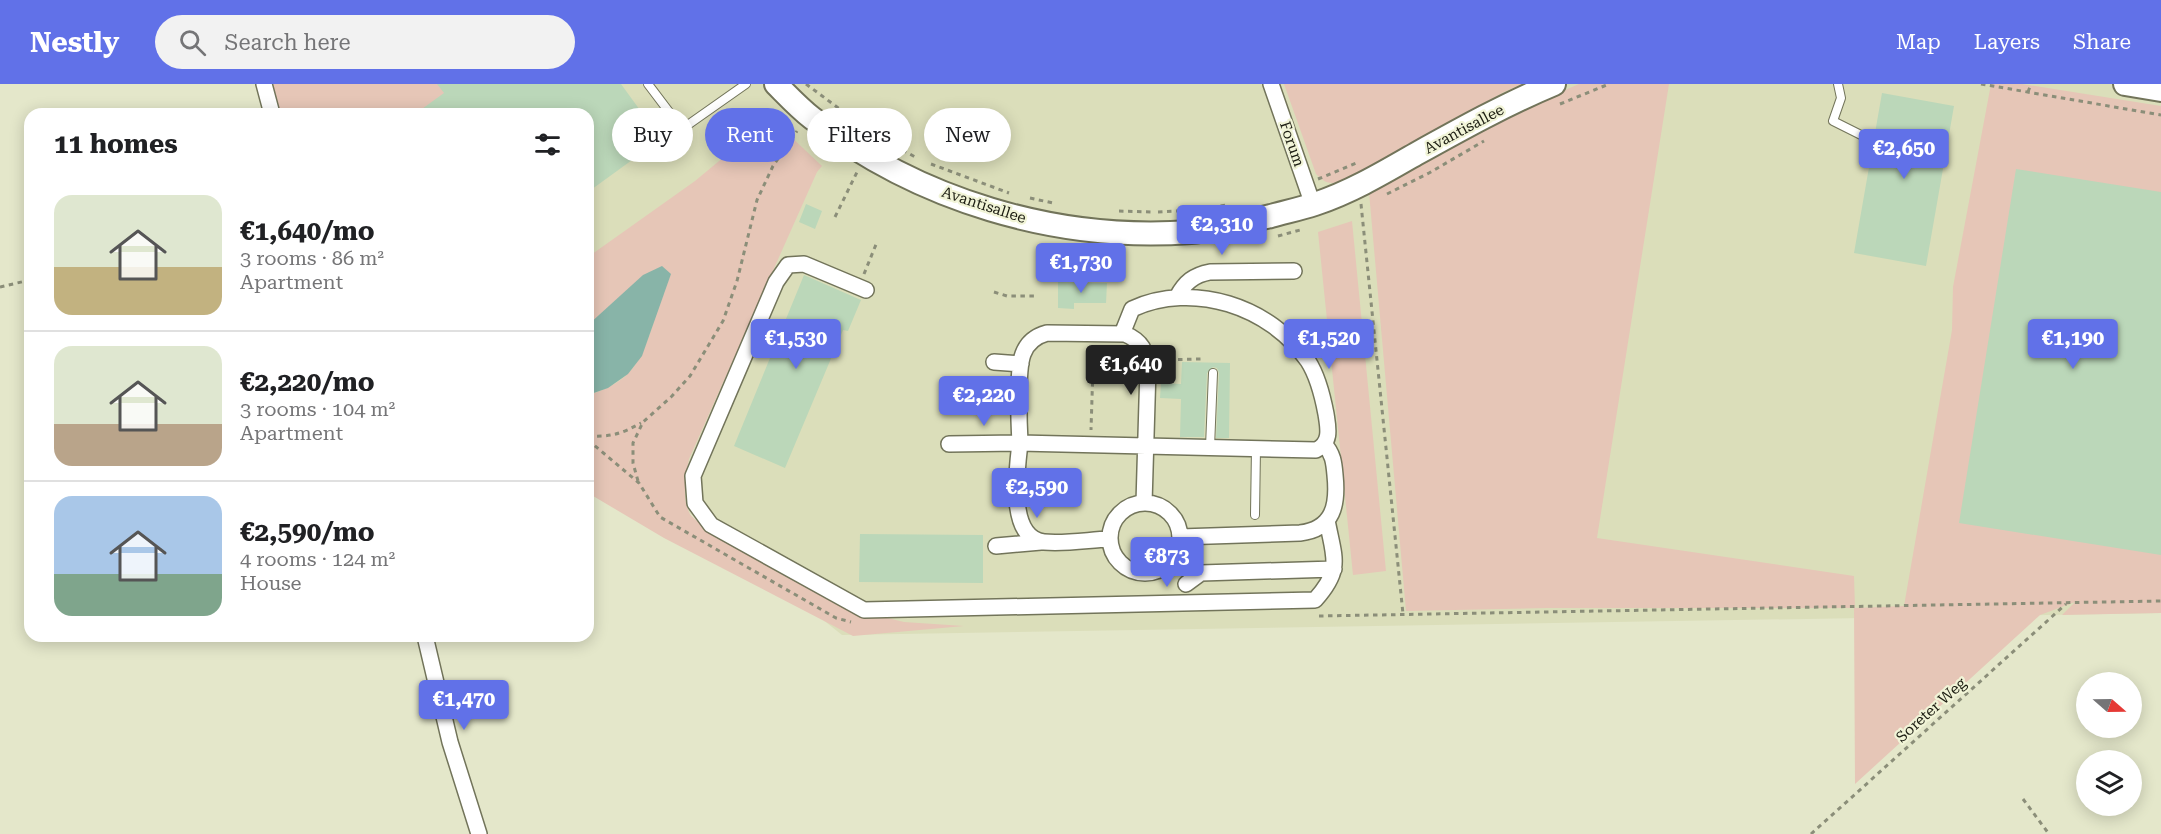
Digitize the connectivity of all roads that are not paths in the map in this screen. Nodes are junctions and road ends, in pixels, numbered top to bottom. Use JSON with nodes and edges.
{"nodes":[{"id":1,"x":264,"y":84,"type":"edge"},
{"id":2,"x":648,"y":84,"type":"edge"},
{"id":3,"x":746,"y":84,"type":"edge"},
{"id":4,"x":776,"y":84,"type":"edge"},
{"id":5,"x":1271,"y":84,"type":"edge"},
{"id":6,"x":1554,"y":84,"type":"edge"},
{"id":7,"x":1838,"y":84,"type":"edge"},
{"id":8,"x":2126,"y":84,"type":"edge"},
{"id":9,"x":2161,"y":90,"type":"edge"},
{"id":10,"x":270,"y":108,"type":"edge"},
{"id":11,"x":1863,"y":136,"type":"dead end"},
{"id":12,"x":1311,"y":205,"type":"junction"},
{"id":13,"x":1294,"y":271,"type":"dead end"},
{"id":14,"x":866,"y":290,"type":"dead end"},
{"id":15,"x":1177,"y":297,"type":"junction"},
{"id":16,"x":1122,"y":334,"type":"junction"},
{"id":17,"x":994,"y":362,"type":"dead end"},
{"id":18,"x":1021,"y":364,"type":"junction"},
{"id":19,"x":1213,"y":373,"type":"dead end"},
{"id":20,"x":1020,"y":443,"type":"junction"},
{"id":21,"x":949,"y":444,"type":"dead end"},
{"id":22,"x":1324,"y":444,"type":"junction"},
{"id":23,"x":1146,"y":446,"type":"junction"},
{"id":24,"x":1210,"y":447,"type":"junction"},
{"id":25,"x":1256,"y":448,"type":"junction"},
{"id":26,"x":1144,"y":503,"type":"junction"},
{"id":27,"x":1255,"y":515,"type":"dead end"},
{"id":28,"x":1327,"y":520,"type":"junction"},
{"id":29,"x":1022,"y":526,"type":"junction"},
{"id":30,"x":1180,"y":537,"type":"junction"},
{"id":31,"x":1109,"y":539,"type":"junction"},
{"id":32,"x":1044,"y":542,"type":"junction"},
{"id":33,"x":1014,"y":545,"type":"junction"},
{"id":34,"x":996,"y":546,"type":"dead end"},
{"id":35,"x":1166,"y":565,"type":"junction"},
{"id":36,"x":1334,"y":569,"type":"junction"},
{"id":37,"x":1186,"y":584,"type":"junction"},
{"id":38,"x":1187,"y":603,"type":"junction"},
{"id":39,"x":426,"y":642,"type":"edge"},
{"id":40,"x":479,"y":834,"type":"edge"}],
"edges":[{"from":1,"to":10,"type":"street"},
{"from":2,"to":3,"type":"lane"},
{"from":4,"to":12,"type":"street","name":"Avantisallee"},
{"from":5,"to":12,"type":"street","name":"Forum"},
{"from":6,"to":12,"type":"street","name":"Avantisallee"},
{"from":7,"to":11,"type":"lane"},
{"from":8,"to":9,"type":"street"},
{"from":13,"to":15,"type":"street"},
{"from":14,"to":38,"type":"street"},
{"from":15,"to":16,"type":"street"},
{"from":15,"to":22,"type":"street"},
{"from":16,"to":18,"type":"street"},
{"from":16,"to":23,"type":"street"},
{"from":17,"to":18,"type":"street"},
{"from":18,"to":20,"type":"street"},
{"from":19,"to":24,"type":"lane"},
{"from":20,"to":21,"type":"street"},
{"from":20,"to":23,"type":"street"},
{"from":20,"to":29,"type":"street"},
{"from":22,"to":25,"type":"street"},
{"from":22,"to":28,"type":"street"},
{"from":23,"to":24,"type":"street"},
{"from":23,"to":26,"type":"street"},
{"from":24,"to":25,"type":"street"},
{"from":25,"to":27,"type":"lane"},
{"from":26,"to":30,"type":"street"},
{"from":26,"to":31,"type":"street"},
{"from":28,"to":30,"type":"street"},
{"from":28,"to":36,"type":"street"},
{"from":29,"to":32,"type":"street"},
{"from":29,"to":33,"type":"street"},
{"from":30,"to":35,"type":"street"},
{"from":31,"to":32,"type":"street"},
{"from":31,"to":35,"type":"street"},
{"from":32,"to":33,"type":"street"},
{"from":33,"to":34,"type":"street"},
{"from":35,"to":37,"type":"street"},
{"from":36,"to":37,"type":"street"},
{"from":36,"to":38,"type":"street"},
{"from":37,"to":38,"type":"street"},
{"from":39,"to":40,"type":"street"}]}
